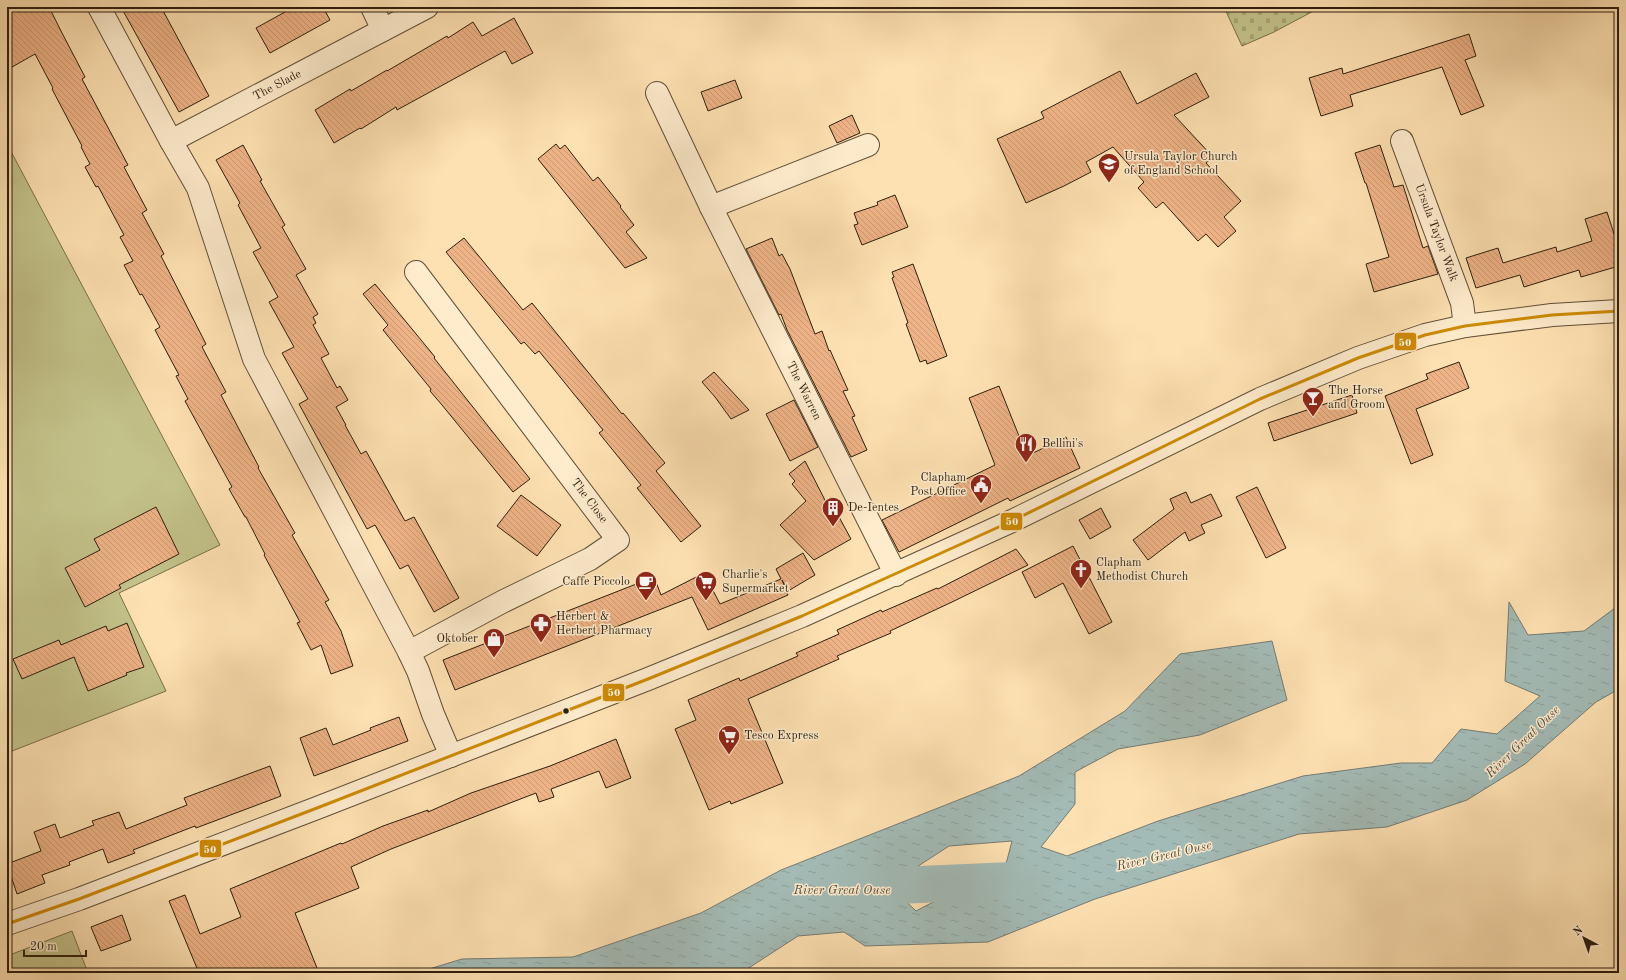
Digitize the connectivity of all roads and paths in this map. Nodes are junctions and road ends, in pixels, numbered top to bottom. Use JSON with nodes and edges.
{"nodes":[{"id":1,"x":99,"y":7,"type":"edge"},
{"id":2,"x":372,"y":7,"type":"edge"},
{"id":3,"x":427,"y":7,"type":"edge"},
{"id":4,"x":384,"y":30,"type":"junction"},
{"id":5,"x":657,"y":93,"type":"dead end"},
{"id":6,"x":171,"y":141,"type":"junction"},
{"id":7,"x":1402,"y":141,"type":"dead end"},
{"id":8,"x":868,"y":145,"type":"dead end"},
{"id":9,"x":712,"y":207,"type":"junction"},
{"id":10,"x":416,"y":272,"type":"dead end"},
{"id":11,"x":1619,"y":311,"type":"edge"},
{"id":12,"x":1465,"y":326,"type":"junction"},
{"id":13,"x":896,"y":575,"type":"junction"},
{"id":14,"x":410,"y":652,"type":"junction"},
{"id":15,"x":451,"y":756,"type":"junction"},
{"id":16,"x":7,"y":924,"type":"edge"}],
"edges":[{"from":1,"to":6,"type":"street"},
{"from":2,"to":4,"type":"street"},
{"from":3,"to":4,"type":"street","name":"The Slade"},
{"from":4,"to":6,"type":"street","name":"The Slade"},
{"from":5,"to":9,"type":"street","name":"The Warren"},
{"from":6,"to":14,"type":"street"},
{"from":7,"to":12,"type":"street","name":"Ursula Taylor Walk"},
{"from":8,"to":9,"type":"street"},
{"from":9,"to":13,"type":"street","name":"The Warren"},
{"from":10,"to":14,"type":"street","name":"The Close"},
{"from":11,"to":12,"type":"street"},
{"from":12,"to":13,"type":"street"},
{"from":13,"to":15,"type":"street"},
{"from":14,"to":15,"type":"street"},
{"from":15,"to":16,"type":"street"}]}
